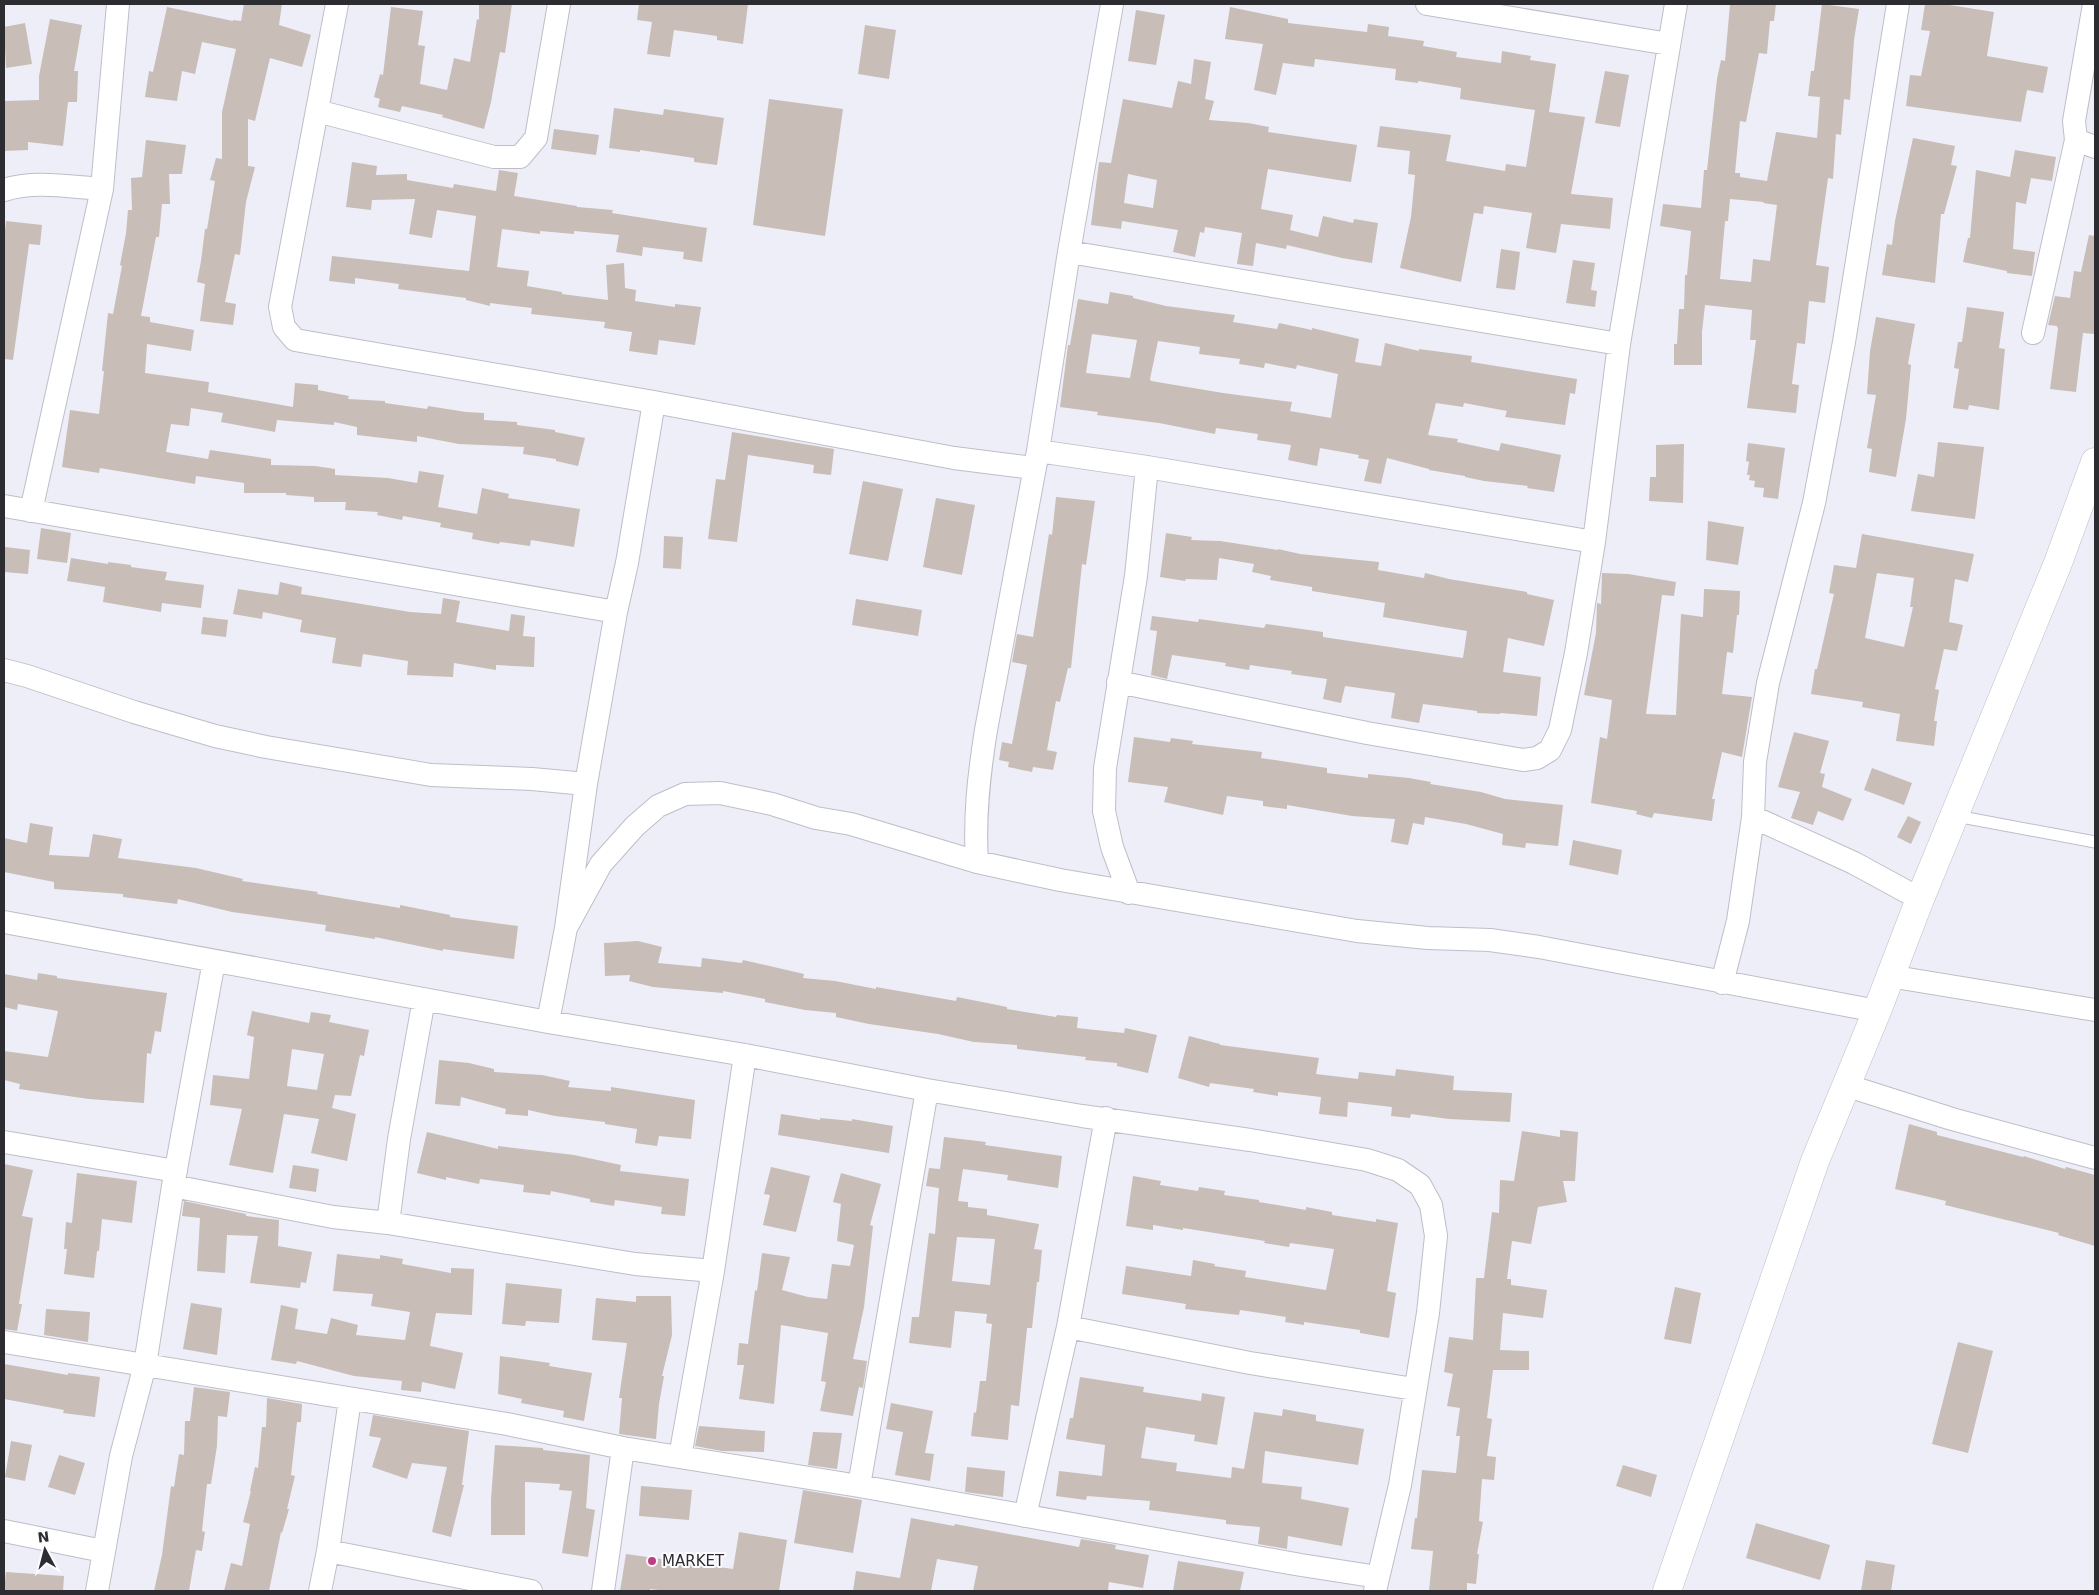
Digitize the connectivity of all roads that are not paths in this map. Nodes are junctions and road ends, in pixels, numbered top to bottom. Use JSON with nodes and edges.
{"nodes":[{"id":1,"x":118,"y":4,"type":"edge"},
{"id":2,"x":337,"y":4,"type":"edge"},
{"id":3,"x":560,"y":4,"type":"edge"},
{"id":4,"x":1112,"y":4,"type":"edge"},
{"id":5,"x":1426,"y":4,"type":"edge"},
{"id":6,"x":1676,"y":4,"type":"edge"},
{"id":7,"x":1898,"y":4,"type":"edge"},
{"id":8,"x":2094,"y":4,"type":"edge"},
{"id":9,"x":1669,"y":44,"type":"junction"},
{"id":10,"x":317,"y":112,"type":"junction"},
{"id":11,"x":2085,"y":144,"type":"edge"},
{"id":12,"x":102,"y":188,"type":"junction"},
{"id":13,"x":4,"y":190,"type":"edge"},
{"id":14,"x":1069,"y":252,"type":"junction"},
{"id":15,"x":2033,"y":333,"type":"dead end"},
{"id":16,"x":1619,"y":344,"type":"junction"},
{"id":17,"x":654,"y":402,"type":"junction"},
{"id":18,"x":1036,"y":460,"type":"junction"},
{"id":19,"x":2095,"y":462,"type":"edge"},
{"id":20,"x":1147,"y":467,"type":"junction"},
{"id":21,"x":4,"y":506,"type":"edge"},
{"id":22,"x":31,"y":511,"type":"junction"},
{"id":23,"x":1594,"y":542,"type":"junction"},
{"id":24,"x":616,"y":612,"type":"junction"},
{"id":25,"x":4,"y":670,"type":"edge"},
{"id":26,"x":1118,"y":682,"type":"junction"},
{"id":27,"x":586,"y":784,"type":"junction"},
{"id":28,"x":1956,"y":816,"type":"junction"},
{"id":29,"x":1752,"y":817,"type":"junction"},
{"id":30,"x":2095,"y":842,"type":"edge"},
{"id":31,"x":977,"y":862,"type":"junction"},
{"id":32,"x":1129,"y":893,"type":"junction"},
{"id":33,"x":1920,"y":899,"type":"junction"},
{"id":34,"x":4,"y":922,"type":"edge"},
{"id":35,"x":566,"y":928,"type":"junction"},
{"id":36,"x":214,"y":961,"type":"junction"},
{"id":37,"x":1889,"y":976,"type":"junction"},
{"id":38,"x":1722,"y":983,"type":"junction"},
{"id":39,"x":424,"y":999,"type":"junction"},
{"id":40,"x":2095,"y":1010,"type":"edge"},
{"id":41,"x":1877,"y":1011,"type":"junction"},
{"id":42,"x":548,"y":1022,"type":"junction"},
{"id":43,"x":745,"y":1055,"type":"junction"},
{"id":44,"x":1846,"y":1085,"type":"junction"},
{"id":45,"x":927,"y":1090,"type":"junction"},
{"id":46,"x":1106,"y":1118,"type":"junction"},
{"id":47,"x":4,"y":1142,"type":"edge"},
{"id":48,"x":2095,"y":1158,"type":"edge"},
{"id":49,"x":174,"y":1179,"type":"junction"},
{"id":50,"x":388,"y":1223,"type":"junction"},
{"id":51,"x":712,"y":1271,"type":"junction"},
{"id":52,"x":1068,"y":1327,"type":"junction"},
{"id":53,"x":4,"y":1342,"type":"edge"},
{"id":54,"x":145,"y":1365,"type":"junction"},
{"id":55,"x":1414,"y":1389,"type":"junction"},
{"id":56,"x":350,"y":1399,"type":"junction"},
{"id":57,"x":623,"y":1448,"type":"junction"},
{"id":58,"x":680,"y":1457,"type":"junction"},
{"id":59,"x":859,"y":1486,"type":"junction"},
{"id":60,"x":1025,"y":1516,"type":"junction"},
{"id":61,"x":4,"y":1531,"type":"edge"},
{"id":62,"x":103,"y":1551,"type":"junction"},
{"id":63,"x":328,"y":1551,"type":"junction"},
{"id":64,"x":1377,"y":1584,"type":"edge"},
{"id":65,"x":97,"y":1591,"type":"edge"},
{"id":66,"x":320,"y":1591,"type":"edge"},
{"id":67,"x":531,"y":1591,"type":"edge"},
{"id":68,"x":603,"y":1591,"type":"edge"},
{"id":69,"x":1667,"y":1591,"type":"edge"}],
"edges":[{"from":1,"to":12,"type":"street"},
{"from":2,"to":10,"type":"street"},
{"from":3,"to":10,"type":"street"},
{"from":4,"to":14,"type":"street"},
{"from":5,"to":9,"type":"street"},
{"from":6,"to":9,"type":"street"},
{"from":7,"to":29,"type":"street"},
{"from":8,"to":11,"type":"street"},
{"from":9,"to":16,"type":"street"},
{"from":10,"to":17,"type":"street"},
{"from":11,"to":15,"type":"street"},
{"from":12,"to":13,"type":"street"},
{"from":12,"to":22,"type":"street"},
{"from":14,"to":16,"type":"street"},
{"from":14,"to":18,"type":"street"},
{"from":16,"to":23,"type":"street"},
{"from":17,"to":18,"type":"street"},
{"from":17,"to":24,"type":"street"},
{"from":18,"to":20,"type":"street"},
{"from":18,"to":31,"type":"street"},
{"from":19,"to":28,"type":"street"},
{"from":20,"to":23,"type":"street"},
{"from":20,"to":26,"type":"street"},
{"from":21,"to":22,"type":"street"},
{"from":22,"to":24,"type":"street"},
{"from":23,"to":26,"type":"street"},
{"from":24,"to":27,"type":"street"},
{"from":25,"to":27,"type":"street"},
{"from":26,"to":32,"type":"street"},
{"from":27,"to":35,"type":"street"},
{"from":28,"to":30,"type":"lane"},
{"from":28,"to":33,"type":"street"},
{"from":29,"to":33,"type":"street"},
{"from":29,"to":38,"type":"street"},
{"from":31,"to":32,"type":"street"},
{"from":31,"to":35,"type":"street"},
{"from":32,"to":38,"type":"street"},
{"from":33,"to":37,"type":"street"},
{"from":34,"to":36,"type":"street"},
{"from":35,"to":42,"type":"street"},
{"from":36,"to":39,"type":"street"},
{"from":36,"to":49,"type":"street"},
{"from":37,"to":40,"type":"street"},
{"from":37,"to":41,"type":"street"},
{"from":38,"to":41,"type":"street"},
{"from":39,"to":42,"type":"street"},
{"from":39,"to":50,"type":"street"},
{"from":41,"to":44,"type":"street"},
{"from":42,"to":43,"type":"street"},
{"from":43,"to":45,"type":"street"},
{"from":43,"to":51,"type":"street"},
{"from":44,"to":48,"type":"street"},
{"from":44,"to":69,"type":"street"},
{"from":45,"to":46,"type":"street"},
{"from":45,"to":59,"type":"street"},
{"from":46,"to":52,"type":"street"},
{"from":46,"to":55,"type":"street"},
{"from":47,"to":49,"type":"street"},
{"from":49,"to":50,"type":"street"},
{"from":49,"to":54,"type":"street"},
{"from":50,"to":51,"type":"street"},
{"from":51,"to":58,"type":"street"},
{"from":52,"to":55,"type":"street"},
{"from":52,"to":60,"type":"street"},
{"from":53,"to":54,"type":"street"},
{"from":54,"to":56,"type":"street"},
{"from":54,"to":62,"type":"street"},
{"from":55,"to":64,"type":"street"},
{"from":56,"to":57,"type":"street"},
{"from":56,"to":63,"type":"street"},
{"from":57,"to":58,"type":"street"},
{"from":57,"to":68,"type":"street"},
{"from":58,"to":59,"type":"street"},
{"from":59,"to":60,"type":"street"},
{"from":60,"to":64,"type":"street"},
{"from":61,"to":62,"type":"street"},
{"from":62,"to":65,"type":"street"},
{"from":63,"to":66,"type":"street"},
{"from":63,"to":67,"type":"street"}]}
